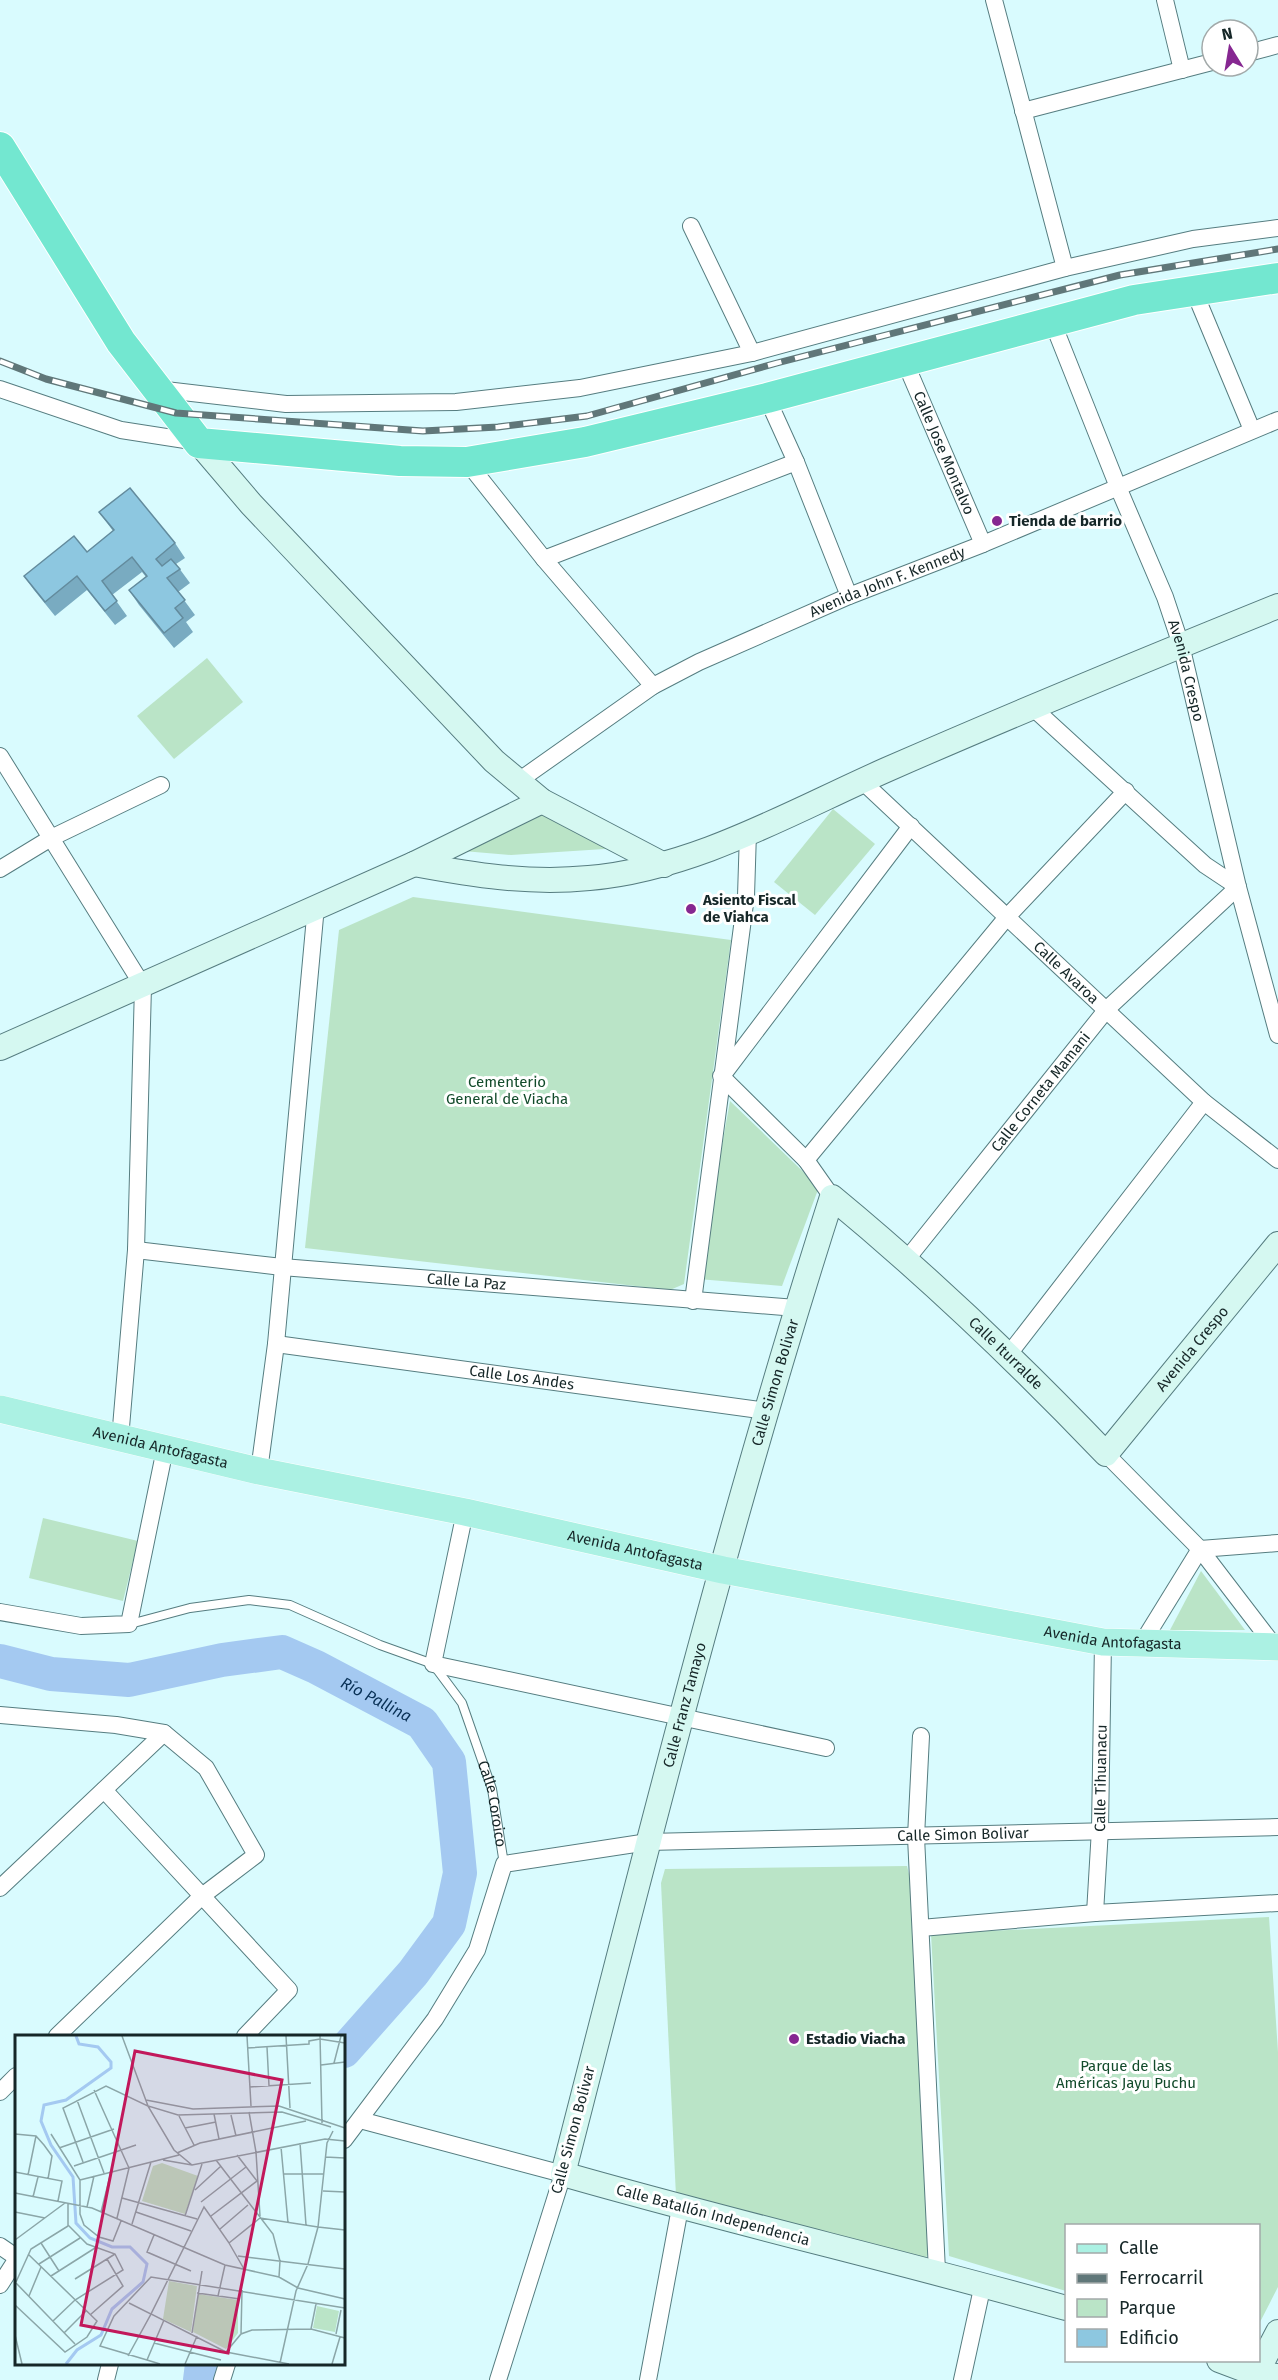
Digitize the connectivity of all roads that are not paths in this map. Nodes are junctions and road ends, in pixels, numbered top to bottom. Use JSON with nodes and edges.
{"nodes":[{"id":1,"x":994,"y":0,"type":"edge"},
{"id":2,"x":1165,"y":0,"type":"edge"},
{"id":3,"x":1278,"y":45,"type":"edge"},
{"id":4,"x":1260,"y":50,"type":"edge"},
{"id":5,"x":1200,"y":65,"type":"edge"},
{"id":6,"x":1182,"y":70,"type":"junction"},
{"id":7,"x":1023,"y":111,"type":"junction"},
{"id":8,"x":0,"y":147,"type":"edge"},
{"id":9,"x":691,"y":226,"type":"dead end"},
{"id":10,"x":1278,"y":228,"type":"edge"},
{"id":11,"x":1065,"y":268,"type":"junction"},
{"id":12,"x":1278,"y":278,"type":"edge"},
{"id":13,"x":1194,"y":291,"type":"junction"},
{"id":14,"x":1052,"y":321,"type":"junction"},
{"id":15,"x":752,"y":353,"type":"junction"},
{"id":16,"x":905,"y":362,"type":"junction"},
{"id":17,"x":0,"y":388,"type":"edge"},
{"id":18,"x":157,"y":389,"type":"junction"},
{"id":19,"x":767,"y":398,"type":"junction"},
{"id":20,"x":1278,"y":420,"type":"edge"},
{"id":21,"x":1252,"y":430,"type":"junction"},
{"id":22,"x":199,"y":442,"type":"junction"},
{"id":23,"x":467,"y":462,"type":"junction"},
{"id":24,"x":796,"y":462,"type":"junction"},
{"id":25,"x":1118,"y":487,"type":"junction"},
{"id":26,"x":983,"y":544,"type":"junction"},
{"id":27,"x":544,"y":559,"type":"junction"},
{"id":28,"x":849,"y":596,"type":"junction"},
{"id":29,"x":1278,"y":606,"type":"edge"},
{"id":30,"x":1181,"y":645,"type":"junction"},
{"id":31,"x":653,"y":686,"type":"junction"},
{"id":32,"x":1031,"y":706,"type":"junction"},
{"id":33,"x":0,"y":756,"type":"edge"},
{"id":34,"x":862,"y":781,"type":"junction"},
{"id":35,"x":517,"y":782,"type":"junction"},
{"id":36,"x":161,"y":785,"type":"dead end"},
{"id":37,"x":1126,"y":791,"type":"junction"},
{"id":38,"x":542,"y":801,"type":"junction"},
{"id":39,"x":911,"y":826,"type":"junction"},
{"id":40,"x":748,"y":832,"type":"junction"},
{"id":41,"x":51,"y":838,"type":"junction"},
{"id":42,"x":414,"y":864,"type":"junction"},
{"id":43,"x":664,"y":865,"type":"junction"},
{"id":44,"x":0,"y":869,"type":"edge"},
{"id":45,"x":1238,"y":886,"type":"junction"},
{"id":46,"x":316,"y":906,"type":"junction"},
{"id":47,"x":1007,"y":917,"type":"junction"},
{"id":48,"x":143,"y":986,"type":"junction"},
{"id":49,"x":1107,"y":1009,"type":"junction"},
{"id":50,"x":1278,"y":1035,"type":"edge"},
{"id":51,"x":0,"y":1048,"type":"edge"},
{"id":52,"x":721,"y":1076,"type":"junction"},
{"id":53,"x":1204,"y":1102,"type":"junction"},
{"id":54,"x":806,"y":1160,"type":"junction"},
{"id":55,"x":1278,"y":1160,"type":"edge"},
{"id":56,"x":832,"y":1197,"type":"junction"},
{"id":57,"x":1278,"y":1244,"type":"edge"},
{"id":58,"x":136,"y":1250,"type":"junction"},
{"id":59,"x":907,"y":1259,"type":"junction"},
{"id":60,"x":282,"y":1267,"type":"junction"},
{"id":61,"x":693,"y":1301,"type":"junction"},
{"id":62,"x":796,"y":1308,"type":"junction"},
{"id":63,"x":276,"y":1344,"type":"junction"},
{"id":64,"x":1009,"y":1354,"type":"junction"},
{"id":65,"x":0,"y":1409,"type":"edge"},
{"id":66,"x":767,"y":1412,"type":"junction"},
{"id":67,"x":120,"y":1439,"type":"junction"},
{"id":68,"x":165,"y":1449,"type":"junction"},
{"id":69,"x":1106,"y":1454,"type":"junction"},
{"id":70,"x":259,"y":1471,"type":"junction"},
{"id":71,"x":465,"y":1512,"type":"junction"},
{"id":72,"x":1278,"y":1543,"type":"edge"},
{"id":73,"x":1200,"y":1549,"type":"junction"},
{"id":74,"x":723,"y":1569,"type":"junction"},
{"id":75,"x":0,"y":1612,"type":"edge"},
{"id":76,"x":129,"y":1624,"type":"junction"},
{"id":77,"x":1103,"y":1642,"type":"junction"},
{"id":78,"x":1142,"y":1643,"type":"junction"},
{"id":79,"x":1276,"y":1647,"type":"edge"},
{"id":80,"x":433,"y":1664,"type":"junction"},
{"id":81,"x":0,"y":1715,"type":"edge"},
{"id":82,"x":682,"y":1718,"type":"junction"},
{"id":83,"x":164,"y":1733,"type":"junction"},
{"id":84,"x":921,"y":1736,"type":"dead end"},
{"id":85,"x":826,"y":1748,"type":"dead end"},
{"id":86,"x":104,"y":1790,"type":"junction"},
{"id":87,"x":1278,"y":1827,"type":"edge"},
{"id":88,"x":1100,"y":1829,"type":"junction"},
{"id":89,"x":916,"y":1837,"type":"junction"},
{"id":90,"x":648,"y":1842,"type":"junction"},
{"id":91,"x":504,"y":1864,"type":"junction"},
{"id":92,"x":0,"y":1888,"type":"edge"},
{"id":93,"x":202,"y":1896,"type":"junction"},
{"id":94,"x":1278,"y":1903,"type":"edge"},
{"id":95,"x":1095,"y":1913,"type":"junction"},
{"id":96,"x":921,"y":1928,"type":"junction"},
{"id":97,"x":59,"y":2035,"type":"edge"},
{"id":98,"x":247,"y":2035,"type":"edge"},
{"id":99,"x":15,"y":2077,"type":"edge"},
{"id":100,"x":0,"y":2092,"type":"edge"},
{"id":101,"x":360,"y":2120,"type":"junction"},
{"id":102,"x":345,"y":2139,"type":"edge"},
{"id":103,"x":563,"y":2174,"type":"junction"},
{"id":104,"x":680,"y":2208,"type":"junction"},
{"id":105,"x":0,"y":2246,"type":"edge"},
{"id":106,"x":15,"y":2257,"type":"edge"},
{"id":107,"x":15,"y":2260,"type":"edge"},
{"id":108,"x":937,"y":2271,"type":"junction"},
{"id":109,"x":983,"y":2284,"type":"junction"},
{"id":110,"x":0,"y":2285,"type":"edge"},
{"id":111,"x":1065,"y":2308,"type":"edge"},
{"id":112,"x":1278,"y":2332,"type":"edge"},
{"id":113,"x":1222,"y":2362,"type":"edge"},
{"id":114,"x":110,"y":2365,"type":"edge"},
{"id":115,"x":227,"y":2365,"type":"edge"},
{"id":116,"x":1263,"y":2377,"type":"edge"},
{"id":117,"x":106,"y":2380,"type":"edge"},
{"id":118,"x":222,"y":2380,"type":"edge"},
{"id":119,"x":498,"y":2380,"type":"edge"},
{"id":120,"x":648,"y":2380,"type":"edge"},
{"id":121,"x":962,"y":2380,"type":"edge"}],
"edges":[{"from":1,"to":7,"type":"street"},
{"from":2,"to":6,"type":"street"},
{"from":3,"to":4,"type":"street"},
{"from":5,"to":6,"type":"street"},
{"from":6,"to":7,"type":"street"},
{"from":7,"to":11,"type":"street"},
{"from":8,"to":18,"type":"highway"},
{"from":9,"to":15,"type":"street"},
{"from":10,"to":11,"type":"street"},
{"from":11,"to":15,"type":"street"},
{"from":12,"to":13,"type":"highway"},
{"from":13,"to":14,"type":"highway"},
{"from":13,"to":21,"type":"street"},
{"from":14,"to":16,"type":"highway"},
{"from":14,"to":25,"type":"street","name":"Avenida Crespo"},
{"from":15,"to":18,"type":"street"},
{"from":16,"to":19,"type":"highway"},
{"from":16,"to":26,"type":"street","name":"Calle Jose Montalvo"},
{"from":17,"to":22,"type":"street"},
{"from":18,"to":22,"type":"highway"},
{"from":19,"to":23,"type":"highway"},
{"from":19,"to":24,"type":"street"},
{"from":20,"to":21,"type":"street","name":"Avenida John F. Kennedy"},
{"from":21,"to":25,"type":"street","name":"Avenida John F. Kennedy"},
{"from":22,"to":23,"type":"highway"},
{"from":22,"to":35,"type":"main road"},
{"from":23,"to":27,"type":"street"},
{"from":24,"to":27,"type":"street"},
{"from":24,"to":28,"type":"street"},
{"from":25,"to":26,"type":"street","name":"Avenida John F. Kennedy"},
{"from":25,"to":30,"type":"street","name":"Avenida Crespo"},
{"from":26,"to":28,"type":"street","name":"Avenida John F. Kennedy"},
{"from":27,"to":31,"type":"street"},
{"from":28,"to":31,"type":"street","name":"Avenida John F. Kennedy"},
{"from":29,"to":30,"type":"main road"},
{"from":30,"to":32,"type":"main road"},
{"from":30,"to":45,"type":"street","name":"Avenida Crespo"},
{"from":31,"to":35,"type":"street","name":"Avenida John F. Kennedy"},
{"from":32,"to":34,"type":"main road"},
{"from":32,"to":37,"type":"street"},
{"from":33,"to":41,"type":"street"},
{"from":34,"to":39,"type":"street","name":"Calle Avaroa"},
{"from":34,"to":40,"type":"main road"},
{"from":35,"to":38,"type":"main road"},
{"from":36,"to":41,"type":"street"},
{"from":37,"to":45,"type":"street"},
{"from":37,"to":47,"type":"street"},
{"from":38,"to":42,"type":"main road"},
{"from":38,"to":43,"type":"main road"},
{"from":39,"to":47,"type":"street","name":"Calle Avaroa"},
{"from":39,"to":52,"type":"street"},
{"from":40,"to":43,"type":"main road"},
{"from":40,"to":52,"type":"street"},
{"from":41,"to":44,"type":"street"},
{"from":41,"to":48,"type":"street"},
{"from":42,"to":43,"type":"main road"},
{"from":42,"to":46,"type":"main road"},
{"from":45,"to":49,"type":"street","name":"Calle Corneta Mamani"},
{"from":45,"to":50,"type":"street","name":"Avenida Crespo"},
{"from":46,"to":48,"type":"main road"},
{"from":46,"to":60,"type":"street"},
{"from":47,"to":49,"type":"street","name":"Calle Avaroa"},
{"from":47,"to":54,"type":"street"},
{"from":48,"to":51,"type":"main road"},
{"from":48,"to":58,"type":"street"},
{"from":49,"to":53,"type":"street","name":"Calle Avaroa"},
{"from":49,"to":59,"type":"street","name":"Calle Corneta Mamani"},
{"from":52,"to":54,"type":"street","name":"Calle Iturralde"},
{"from":52,"to":61,"type":"street"},
{"from":53,"to":55,"type":"street","name":"Calle Avaroa"},
{"from":53,"to":64,"type":"street"},
{"from":54,"to":56,"type":"street","name":"Calle Iturralde"},
{"from":56,"to":59,"type":"main road","name":"Calle Iturralde"},
{"from":56,"to":62,"type":"main road","name":"Calle Simon Bolivar"},
{"from":57,"to":69,"type":"main road","name":"Avenida Crespo"},
{"from":58,"to":60,"type":"street","name":"Calle La Paz"},
{"from":58,"to":67,"type":"street"},
{"from":59,"to":64,"type":"main road","name":"Calle Iturralde"},
{"from":60,"to":61,"type":"street","name":"Calle La Paz"},
{"from":60,"to":63,"type":"street"},
{"from":61,"to":62,"type":"street","name":"Calle La Paz"},
{"from":62,"to":66,"type":"main road","name":"Calle Simon Bolivar"},
{"from":63,"to":66,"type":"street","name":"Calle Los Andes"},
{"from":63,"to":70,"type":"street"},
{"from":64,"to":69,"type":"main road","name":"Calle Iturralde"},
{"from":65,"to":67,"type":"main road","name":"Avenida Antofagasta"},
{"from":66,"to":74,"type":"main road","name":"Calle Simon Bolivar"},
{"from":67,"to":68,"type":"main road","name":"Avenida Antofagasta"},
{"from":68,"to":70,"type":"main road","name":"Avenida Antofagasta"},
{"from":68,"to":76,"type":"street"},
{"from":69,"to":73,"type":"street","name":"Calle Iturralde"},
{"from":70,"to":71,"type":"main road","name":"Avenida Antofagasta"},
{"from":71,"to":74,"type":"main road","name":"Avenida Antofagasta"},
{"from":71,"to":80,"type":"street"},
{"from":72,"to":73,"type":"street"},
{"from":73,"to":78,"type":"street"},
{"from":73,"to":79,"type":"street","name":"Calle Iturralde"},
{"from":74,"to":77,"type":"main road","name":"Avenida Antofagasta"},
{"from":74,"to":82,"type":"main road","name":"Calle Franz Tamayo"},
{"from":75,"to":76,"type":"street"},
{"from":76,"to":80,"type":"lane"},
{"from":77,"to":78,"type":"main road","name":"Avenida Antofagasta"},
{"from":77,"to":88,"type":"street","name":"Calle Tihuanacu"},
{"from":78,"to":79,"type":"main road","name":"Avenida Antofagasta"},
{"from":80,"to":82,"type":"street"},
{"from":80,"to":91,"type":"lane","name":"Calle Coroico"},
{"from":81,"to":83,"type":"street"},
{"from":82,"to":85,"type":"street"},
{"from":82,"to":90,"type":"main road","name":"Calle Franz Tamayo"},
{"from":83,"to":86,"type":"street"},
{"from":83,"to":93,"type":"street"},
{"from":84,"to":89,"type":"street"},
{"from":86,"to":92,"type":"street"},
{"from":86,"to":93,"type":"street"},
{"from":87,"to":88,"type":"street","name":"Calle Simon Bolivar"},
{"from":88,"to":89,"type":"street","name":"Calle Simon Bolivar"},
{"from":88,"to":95,"type":"street","name":"Calle Tihuanacu"},
{"from":89,"to":90,"type":"street","name":"Calle Simon Bolivar"},
{"from":89,"to":96,"type":"street"},
{"from":90,"to":91,"type":"street","name":"Calle Simon Bolivar"},
{"from":90,"to":103,"type":"main road","name":"Calle Simon Bolivar"},
{"from":91,"to":101,"type":"street","name":"Calle Coroico"},
{"from":93,"to":97,"type":"street"},
{"from":93,"to":98,"type":"street"},
{"from":94,"to":95,"type":"street"},
{"from":95,"to":96,"type":"street"},
{"from":96,"to":108,"type":"street"},
{"from":99,"to":100,"type":"street"},
{"from":101,"to":102,"type":"street","name":"Calle Coroico"},
{"from":101,"to":103,"type":"street","name":"Calle Batallón Independencia"},
{"from":103,"to":104,"type":"main road","name":"Calle Batallón Independencia"},
{"from":103,"to":119,"type":"street","name":"Calle Simon Bolivar"},
{"from":104,"to":108,"type":"main road","name":"Calle Batallón Independencia"},
{"from":104,"to":120,"type":"street"},
{"from":105,"to":106,"type":"street"},
{"from":107,"to":110,"type":"street"},
{"from":108,"to":109,"type":"main road","name":"Calle Batallón Independencia"},
{"from":109,"to":111,"type":"main road","name":"Calle Batallón Independencia"},
{"from":109,"to":121,"type":"street"},
{"from":112,"to":116,"type":"main road"},
{"from":113,"to":116,"type":"main road"},
{"from":114,"to":117,"type":"street"},
{"from":115,"to":118,"type":"street"}]}
